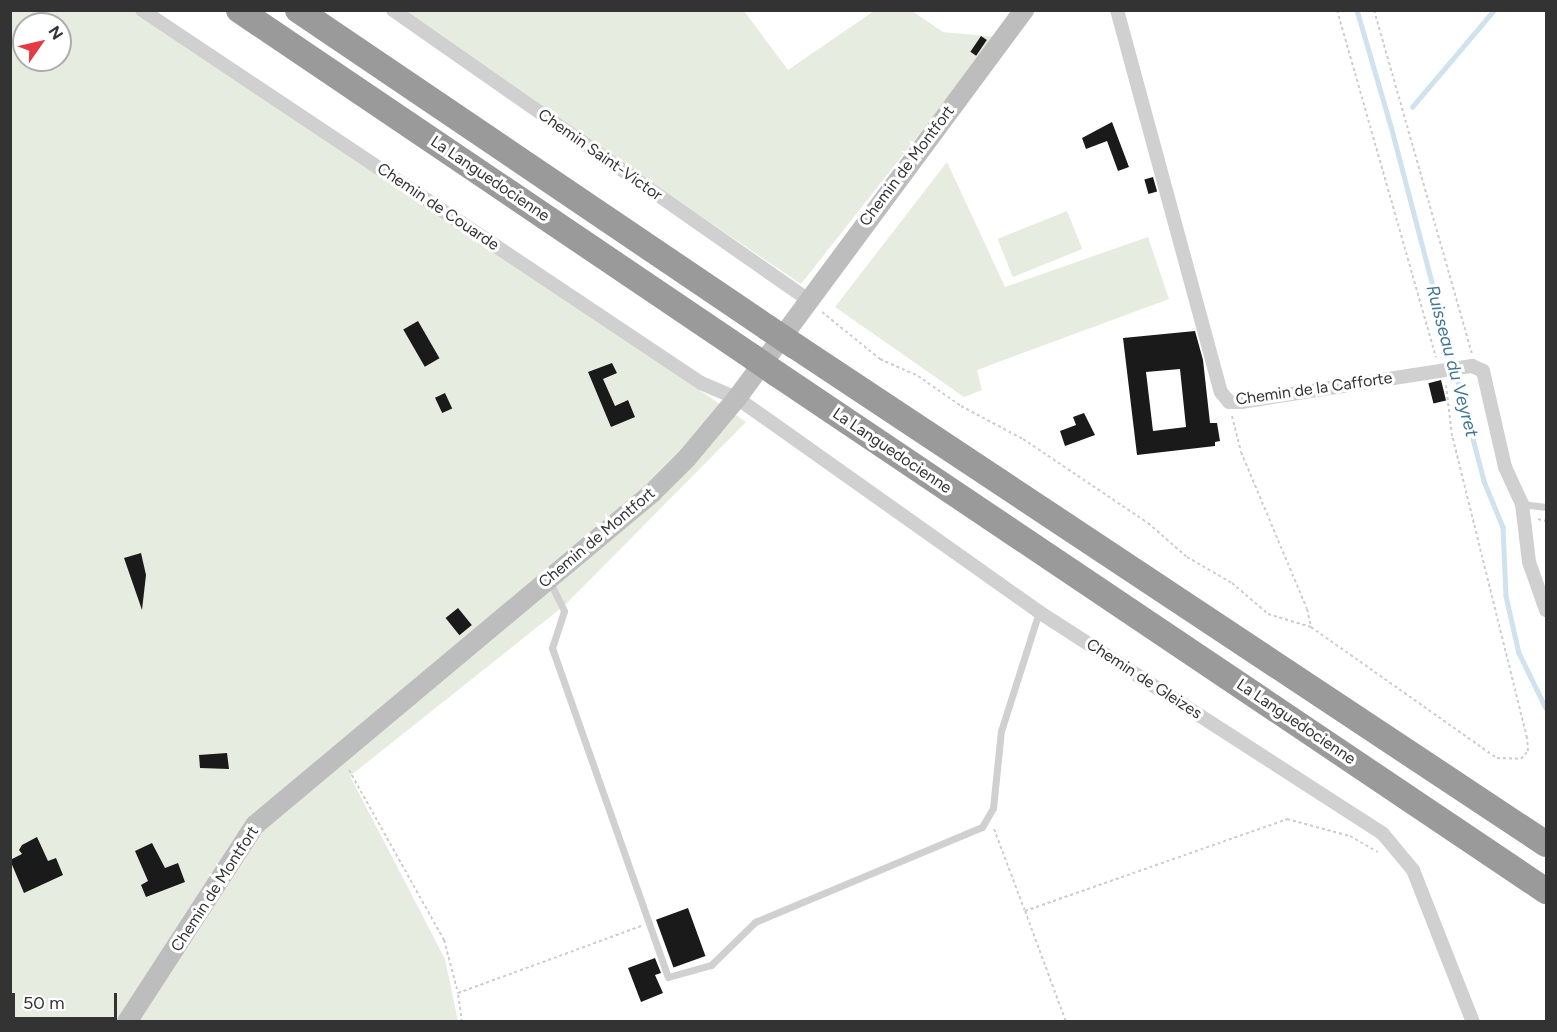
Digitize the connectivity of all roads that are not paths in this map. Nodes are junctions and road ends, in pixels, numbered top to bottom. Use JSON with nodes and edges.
{"nodes":[{"id":1,"x":142,"y":10,"type":"edge"},
{"id":2,"x":239,"y":10,"type":"edge"},
{"id":3,"x":298,"y":10,"type":"edge"},
{"id":4,"x":393,"y":10,"type":"edge"},
{"id":5,"x":1024,"y":10,"type":"edge"},
{"id":6,"x":1117,"y":10,"type":"edge"},
{"id":7,"x":807,"y":299,"type":"junction"},
{"id":8,"x":737,"y":398,"type":"junction"},
{"id":9,"x":1522,"y":504,"type":"junction"},
{"id":10,"x":1546,"y":507,"type":"edge"},
{"id":11,"x":549,"y":580,"type":"junction"},
{"id":12,"x":1546,"y":610,"type":"edge"},
{"id":13,"x":1040,"y":612,"type":"junction"},
{"id":14,"x":1546,"y":844,"type":"edge"},
{"id":15,"x":1546,"y":891,"type":"edge"},
{"id":16,"x":128,"y":1022,"type":"edge"},
{"id":17,"x":1473,"y":1022,"type":"edge"}],
"edges":[{"from":1,"to":8,"type":"street","name":"Chemin de Couarde"},
{"from":2,"to":15,"type":"highway","name":"La Languedocienne","bridge":true},
{"from":3,"to":14,"type":"highway","name":"La Languedocienne","bridge":true},
{"from":4,"to":7,"type":"street","name":"Chemin Saint-Victor"},
{"from":5,"to":7,"type":"street","name":"Chemin de Montfort"},
{"from":6,"to":9,"type":"street","name":"Chemin de la Cafforte"},
{"from":7,"to":8,"type":"street","name":"Chemin de Montfort"},
{"from":8,"to":11,"type":"street","name":"Chemin de Montfort"},
{"from":8,"to":13,"type":"street","name":"Chemin de Gleizes"},
{"from":9,"to":10,"type":"lane"},
{"from":9,"to":12,"type":"street"},
{"from":11,"to":13,"type":"lane"},
{"from":11,"to":16,"type":"street","name":"Chemin de Montfort"},
{"from":13,"to":17,"type":"street","name":"Chemin de Gleizes"}]}
